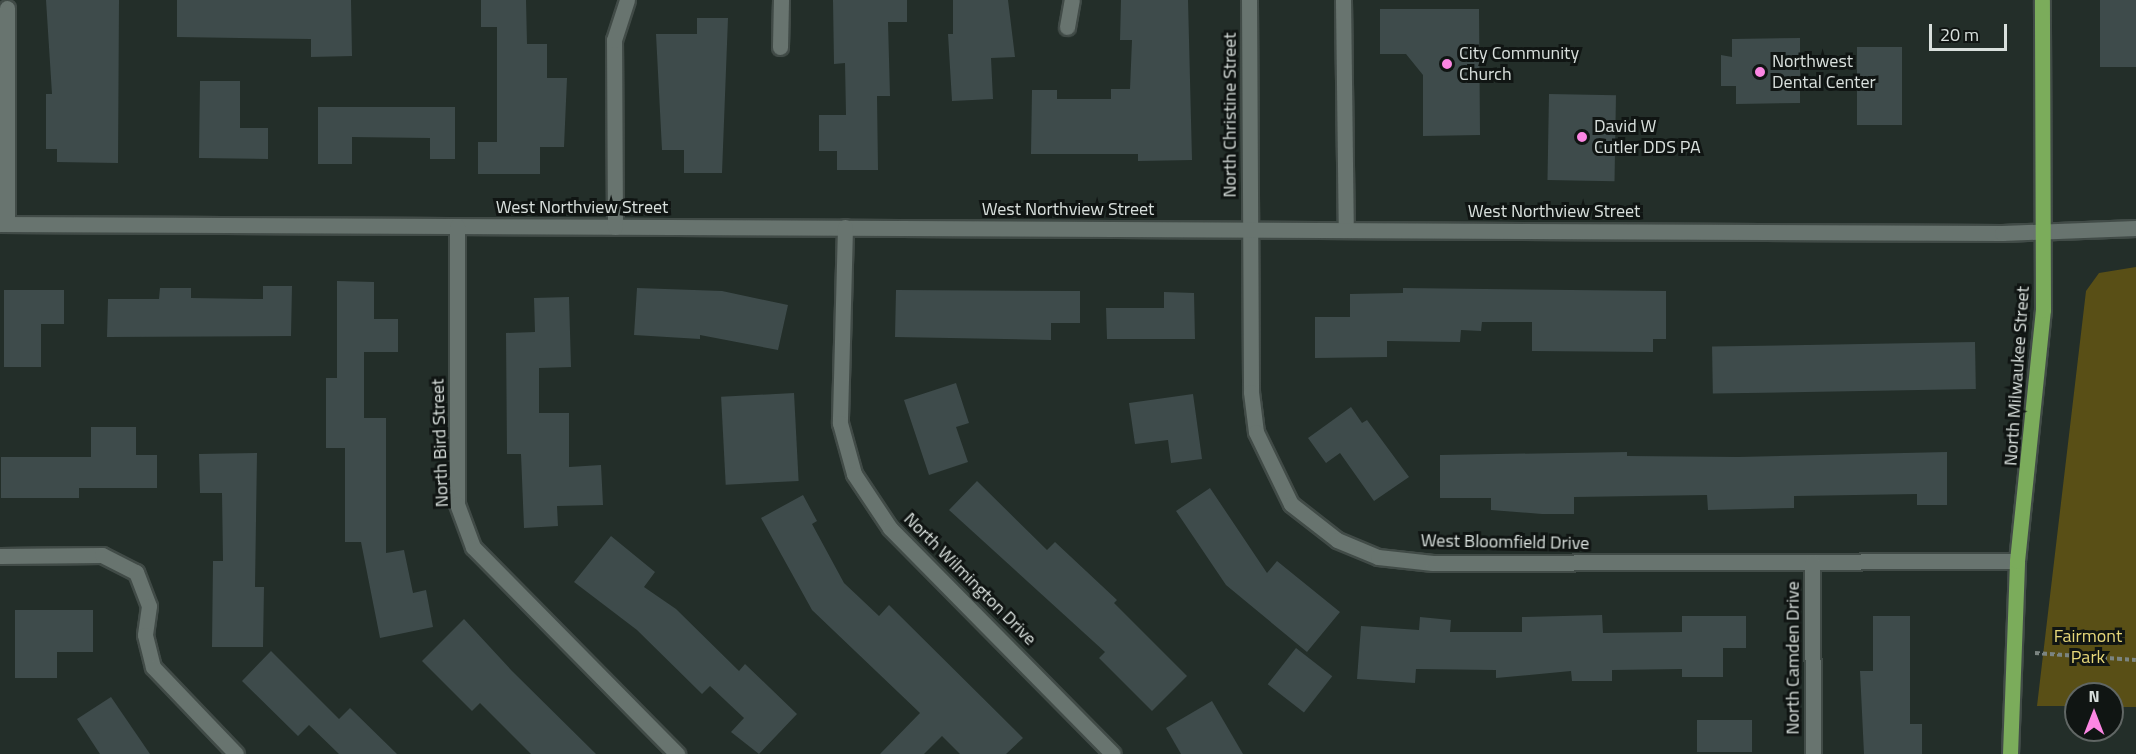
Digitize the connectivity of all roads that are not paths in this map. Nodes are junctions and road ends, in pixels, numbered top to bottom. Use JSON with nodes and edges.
{"nodes":[{"id":1,"x":627,"y":0,"type":"edge"},
{"id":2,"x":781,"y":0,"type":"edge"},
{"id":3,"x":1072,"y":0,"type":"edge"},
{"id":4,"x":1249,"y":0,"type":"edge"},
{"id":5,"x":1343,"y":0,"type":"edge"},
{"id":6,"x":2042,"y":0,"type":"edge"},
{"id":7,"x":7,"y":8,"type":"dead end"},
{"id":8,"x":1067,"y":27,"type":"dead end"},
{"id":9,"x":780,"y":46,"type":"dead end"},
{"id":10,"x":3,"y":224,"type":"edge"},
{"id":11,"x":457,"y":226,"type":"junction"},
{"id":12,"x":615,"y":226,"type":"junction"},
{"id":13,"x":845,"y":227,"type":"junction"},
{"id":14,"x":2136,"y":228,"type":"edge"},
{"id":15,"x":1249,"y":229,"type":"junction"},
{"id":16,"x":1347,"y":230,"type":"junction"},
{"id":17,"x":2044,"y":233,"type":"junction"},
{"id":18,"x":0,"y":556,"type":"edge"},
{"id":19,"x":2018,"y":561,"type":"junction"},
{"id":20,"x":1812,"y":562,"type":"junction"},
{"id":21,"x":236,"y":754,"type":"edge"},
{"id":22,"x":677,"y":754,"type":"edge"},
{"id":23,"x":1113,"y":754,"type":"edge"},
{"id":24,"x":1813,"y":754,"type":"edge"},
{"id":25,"x":2010,"y":754,"type":"edge"}],
"edges":[{"from":1,"to":12,"type":"street"},
{"from":2,"to":9,"type":"street"},
{"from":3,"to":8,"type":"street"},
{"from":4,"to":15,"type":"street","name":"North Christine Street"},
{"from":5,"to":16,"type":"street"},
{"from":6,"to":17,"type":"main road","name":"North Milwaukee Street"},
{"from":7,"to":10,"type":"street"},
{"from":10,"to":11,"type":"street","name":"West Northview Street"},
{"from":11,"to":12,"type":"street","name":"West Northview Street"},
{"from":11,"to":22,"type":"street","name":"North Bird Street"},
{"from":12,"to":13,"type":"street","name":"West Northview Street"},
{"from":13,"to":15,"type":"street","name":"West Northview Street"},
{"from":13,"to":23,"type":"street","name":"North Wilmington Drive"},
{"from":14,"to":17,"type":"street","name":"West Northview Street"},
{"from":15,"to":16,"type":"street","name":"West Northview Street"},
{"from":15,"to":20,"type":"street","name":"West Bloomfield Drive"},
{"from":16,"to":17,"type":"street","name":"West Northview Street"},
{"from":17,"to":19,"type":"main road","name":"North Milwaukee Street"},
{"from":18,"to":21,"type":"street"},
{"from":19,"to":20,"type":"street","name":"West Bloomfield Drive"},
{"from":19,"to":25,"type":"main road","name":"North Milwaukee Street"},
{"from":20,"to":24,"type":"street","name":"North Camden Drive"}]}
